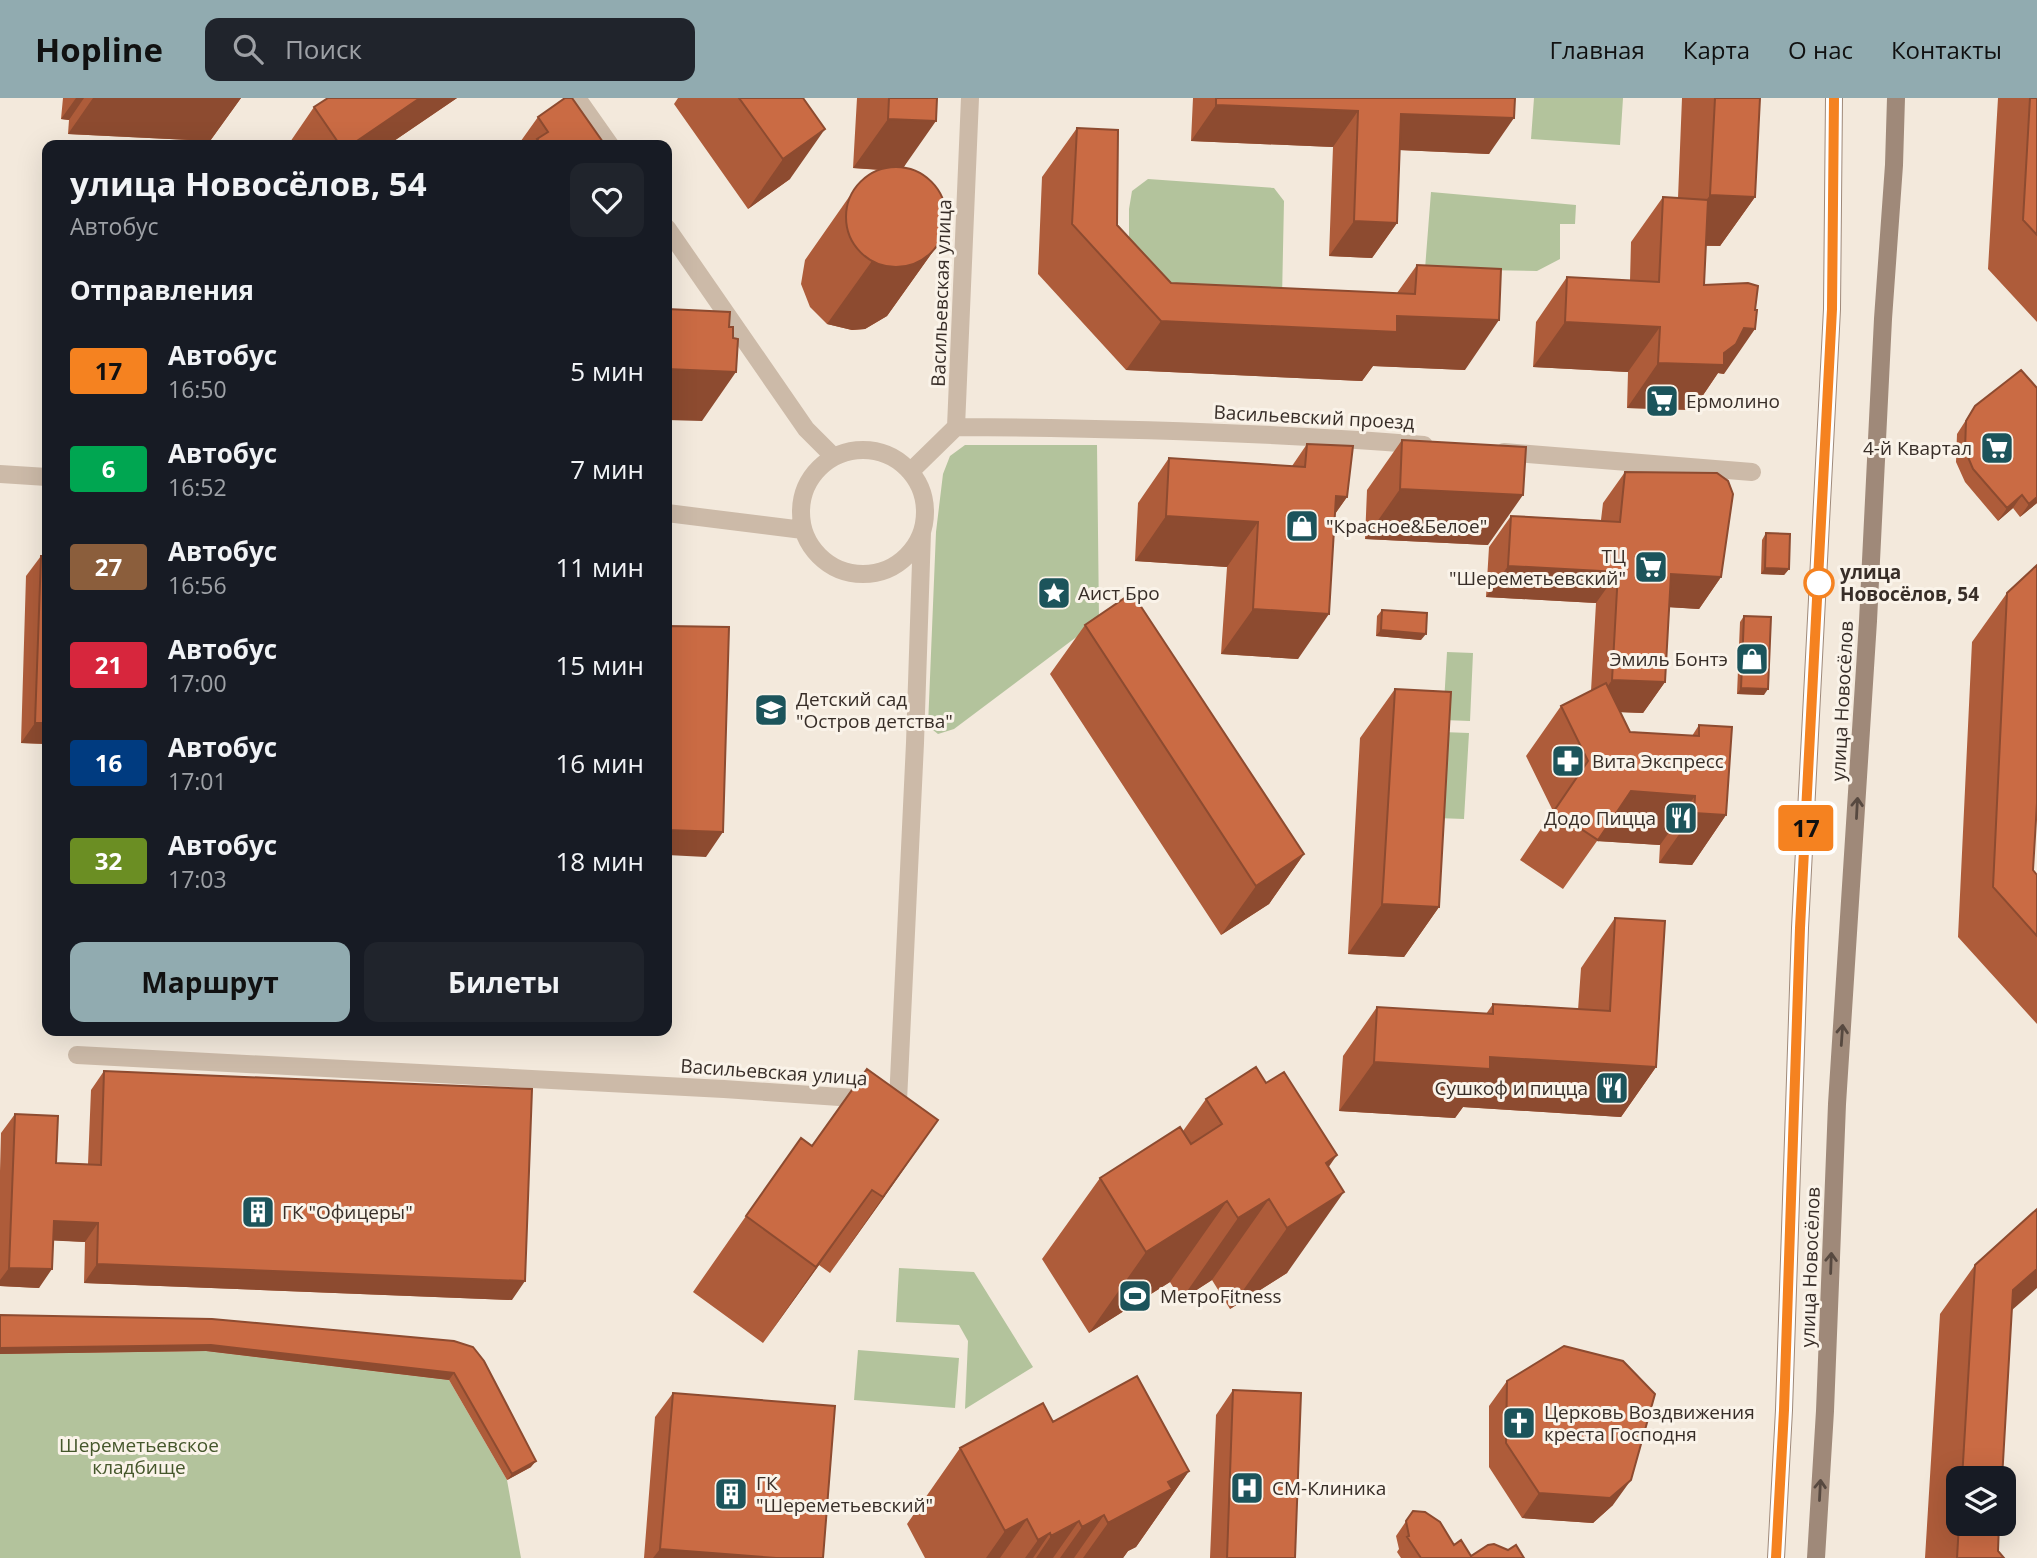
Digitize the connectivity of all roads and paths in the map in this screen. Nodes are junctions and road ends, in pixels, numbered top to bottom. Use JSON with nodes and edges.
{"nodes":[{"id":1,"x":577,"y":98,"type":"edge"},
{"id":2,"x":970,"y":98,"type":"edge"},
{"id":3,"x":1834,"y":98,"type":"edge"},
{"id":4,"x":1896,"y":98,"type":"edge"},
{"id":5,"x":606,"y":140,"type":"edge"},
{"id":6,"x":672,"y":235,"type":"edge"},
{"id":7,"x":957,"y":427,"type":"junction"},
{"id":8,"x":1446,"y":447,"type":"edge"},
{"id":9,"x":1487,"y":450,"type":"edge"},
{"id":10,"x":833,"y":456,"type":"junction"},
{"id":11,"x":911,"y":471,"type":"junction"},
{"id":12,"x":1752,"y":472,"type":"dead end"},
{"id":13,"x":0,"y":474,"type":"edge"},
{"id":14,"x":42,"y":477,"type":"edge"},
{"id":15,"x":672,"y":514,"type":"edge"},
{"id":16,"x":803,"y":530,"type":"junction"},
{"id":17,"x":922,"y":532,"type":"junction"},
{"id":18,"x":77,"y":1055,"type":"dead end"},
{"id":19,"x":1776,"y":1558,"type":"edge"},
{"id":20,"x":1816,"y":1558,"type":"edge"}],
"edges":[{"from":1,"to":5,"type":"street"},
{"from":2,"to":7,"type":"street","name":"Васильевская улица"},
{"from":3,"to":19,"type":"main road","name":"улица Новосёлов"},
{"from":20,"to":4,"type":"main road","name":"улица Новосёлов","one_way":true},
{"from":6,"to":10,"type":"street"},
{"from":7,"to":8,"type":"street","name":"Васильевский проезд"},
{"from":7,"to":11,"type":"street"},
{"from":9,"to":12,"type":"street"},
{"from":10,"to":11,"type":"street"},
{"from":10,"to":16,"type":"street"},
{"from":11,"to":17,"type":"street"},
{"from":13,"to":14,"type":"street"},
{"from":15,"to":16,"type":"street"},
{"from":16,"to":17,"type":"street"},
{"from":17,"to":18,"type":"street","name":"Васильевская улица"}]}
